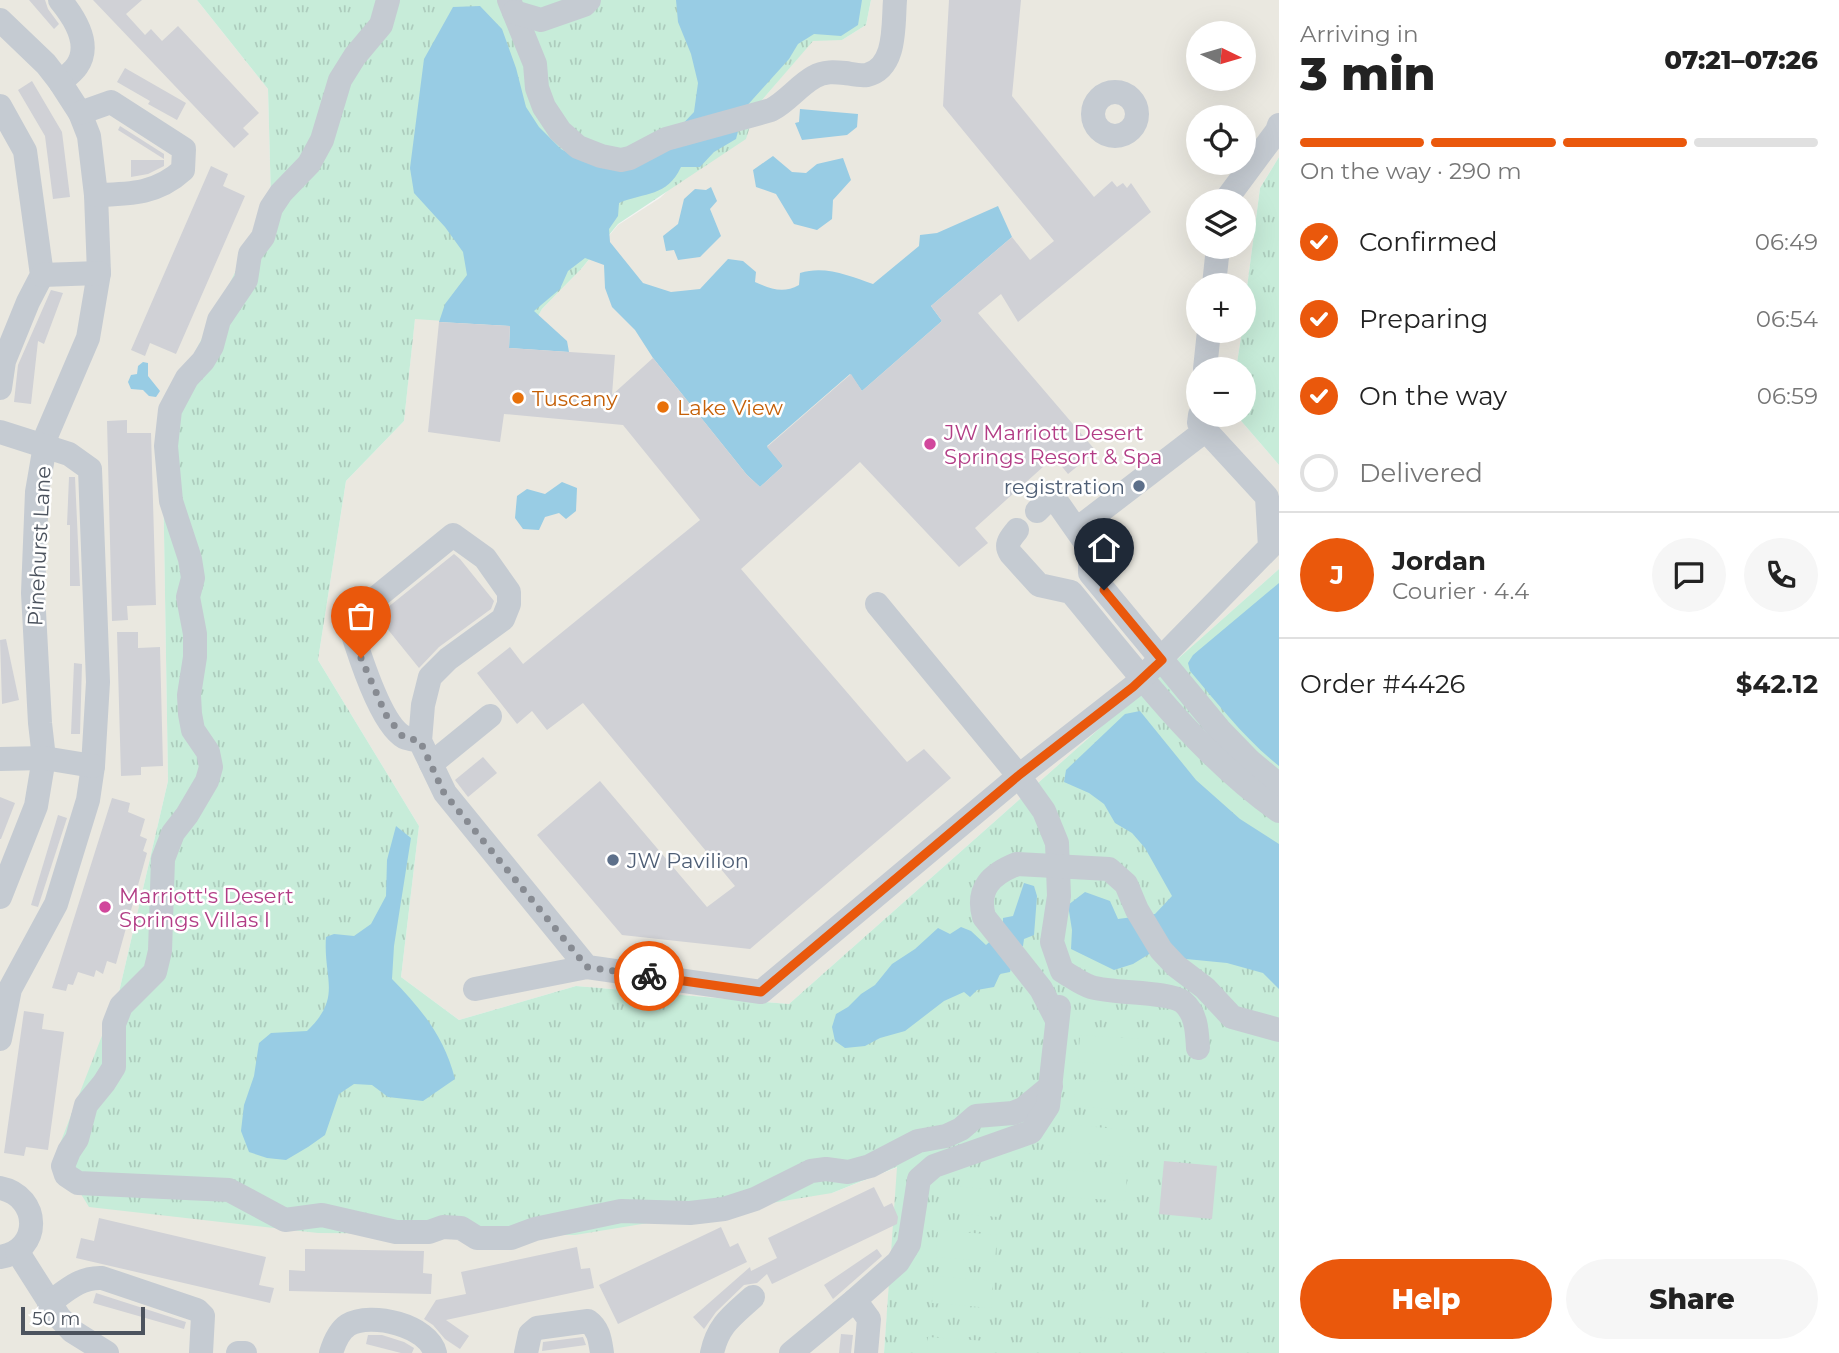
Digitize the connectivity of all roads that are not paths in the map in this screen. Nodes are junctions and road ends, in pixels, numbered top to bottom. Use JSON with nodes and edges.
{"nodes":[{"id":1,"x":60,"y":0,"type":"edge"},
{"id":2,"x":388,"y":0,"type":"edge"},
{"id":3,"x":589,"y":0,"type":"edge"},
{"id":4,"x":895,"y":0,"type":"edge"},
{"id":5,"x":511,"y":6,"type":"edge"},
{"id":6,"x":0,"y":20,"type":"edge"},
{"id":7,"x":60,"y":82,"type":"junction"},
{"id":8,"x":0,"y":106,"type":"edge"},
{"id":9,"x":80,"y":113,"type":"junction"},
{"id":10,"x":1279,"y":125,"type":"edge"},
{"id":11,"x":1234,"y":189,"type":"edge"},
{"id":12,"x":96,"y":195,"type":"junction"},
{"id":13,"x":99,"y":273,"type":"junction"},
{"id":14,"x":42,"y":275,"type":"junction"},
{"id":15,"x":0,"y":388,"type":"edge"},
{"id":16,"x":1197,"y":427,"type":"edge"},
{"id":17,"x":1207,"y":427,"type":"edge"},
{"id":18,"x":0,"y":432,"type":"edge"},
{"id":19,"x":45,"y":446,"type":"junction"},
{"id":20,"x":1037,"y":511,"type":"dead end"},
{"id":21,"x":1077,"y":529,"type":"junction"},
{"id":22,"x":1017,"y":530,"type":"dead end"},
{"id":23,"x":1090,"y":573,"type":"junction"},
{"id":24,"x":1071,"y":592,"type":"junction"},
{"id":25,"x":877,"y":604,"type":"dead end"},
{"id":26,"x":1162,"y":660,"type":"junction"},
{"id":27,"x":1143,"y":678,"type":"junction"},
{"id":28,"x":489,"y":716,"type":"dead end"},
{"id":29,"x":420,"y":741,"type":"junction"},
{"id":30,"x":44,"y":758,"type":"junction"},
{"id":31,"x":0,"y":759,"type":"edge"},
{"id":32,"x":431,"y":764,"type":"junction"},
{"id":33,"x":93,"y":766,"type":"junction"},
{"id":34,"x":1018,"y":776,"type":"junction"},
{"id":35,"x":1279,"y":785,"type":"edge"},
{"id":36,"x":1279,"y":811,"type":"edge"},
{"id":37,"x":1058,"y":866,"type":"junction"},
{"id":38,"x":0,"y":897,"type":"edge"},
{"id":39,"x":587,"y":967,"type":"junction"},
{"id":40,"x":1062,"y":971,"type":"junction"},
{"id":41,"x":8,"y":976,"type":"edge"},
{"id":42,"x":475,"y":989,"type":"dead end"},
{"id":43,"x":1057,"y":1020,"type":"junction"},
{"id":44,"x":1279,"y":1030,"type":"edge"},
{"id":45,"x":0,"y":1039,"type":"edge"},
{"id":46,"x":1198,"y":1048,"type":"dead end"},
{"id":47,"x":1051,"y":1086,"type":"junction"},
{"id":48,"x":0,"y":1188,"type":"edge"},
{"id":49,"x":8,"y":1254,"type":"edge"},
{"id":50,"x":753,"y":1297,"type":"dead end"},
{"id":51,"x":855,"y":1300,"type":"junction"},
{"id":52,"x":49,"y":1303,"type":"junction"},
{"id":53,"x":107,"y":1353,"type":"edge"},
{"id":54,"x":201,"y":1353,"type":"edge"},
{"id":55,"x":238,"y":1353,"type":"edge"},
{"id":56,"x":245,"y":1353,"type":"edge"},
{"id":57,"x":331,"y":1353,"type":"edge"},
{"id":58,"x":435,"y":1353,"type":"edge"},
{"id":59,"x":526,"y":1353,"type":"edge"},
{"id":60,"x":602,"y":1353,"type":"edge"},
{"id":61,"x":712,"y":1353,"type":"edge"},
{"id":62,"x":791,"y":1353,"type":"edge"},
{"id":63,"x":866,"y":1353,"type":"edge"}],
"edges":[{"from":1,"to":7,"type":"street"},
{"from":2,"to":47,"type":"street"},
{"from":3,"to":5,"type":"street"},
{"from":4,"to":5,"type":"street"},
{"from":6,"to":7,"type":"street","name":"Pinehurst Lane"},
{"from":7,"to":9,"type":"street","name":"Pinehurst Lane"},
{"from":8,"to":14,"type":"street"},
{"from":9,"to":12,"type":"street","name":"Pinehurst Lane"},
{"from":9,"to":12,"type":"street"},
{"from":10,"to":11,"type":"street"},
{"from":12,"to":13,"type":"street","name":"Pinehurst Lane"},
{"from":13,"to":14,"type":"street"},
{"from":13,"to":19,"type":"street","name":"Pinehurst Lane"},
{"from":14,"to":15,"type":"street"},
{"from":16,"to":21,"type":"street"},
{"from":17,"to":26,"type":"street"},
{"from":18,"to":19,"type":"street"},
{"from":19,"to":30,"type":"street","name":"Pinehurst Lane"},
{"from":19,"to":33,"type":"street"},
{"from":20,"to":21,"type":"street"},
{"from":21,"to":23,"type":"street"},
{"from":22,"to":24,"type":"street"},
{"from":23,"to":24,"type":"street"},
{"from":23,"to":26,"type":"street"},
{"from":24,"to":27,"type":"street"},
{"from":25,"to":34,"type":"street"},
{"from":26,"to":27,"type":"street"},
{"from":26,"to":35,"type":"street"},
{"from":27,"to":34,"type":"street"},
{"from":27,"to":36,"type":"street"},
{"from":28,"to":32,"type":"street"},
{"from":29,"to":29,"type":"street"},
{"from":29,"to":32,"type":"street"},
{"from":30,"to":31,"type":"street"},
{"from":30,"to":33,"type":"street"},
{"from":30,"to":38,"type":"street","name":"Pinehurst Lane"},
{"from":32,"to":39,"type":"street"},
{"from":33,"to":41,"type":"street"},
{"from":34,"to":37,"type":"street"},
{"from":34,"to":39,"type":"street"},
{"from":37,"to":40,"type":"street"},
{"from":37,"to":43,"type":"street"},
{"from":37,"to":44,"type":"street"},
{"from":39,"to":42,"type":"street"},
{"from":40,"to":43,"type":"street"},
{"from":40,"to":46,"type":"street"},
{"from":41,"to":45,"type":"street"},
{"from":43,"to":47,"type":"street"},
{"from":47,"to":51,"type":"street"},
{"from":48,"to":49,"type":"street"},
{"from":49,"to":52,"type":"street"},
{"from":50,"to":61,"type":"street"},
{"from":51,"to":62,"type":"street"},
{"from":51,"to":63,"type":"street"},
{"from":52,"to":53,"type":"street"},
{"from":52,"to":54,"type":"street"},
{"from":55,"to":56,"type":"street"},
{"from":57,"to":58,"type":"street"},
{"from":59,"to":60,"type":"street"}]}
